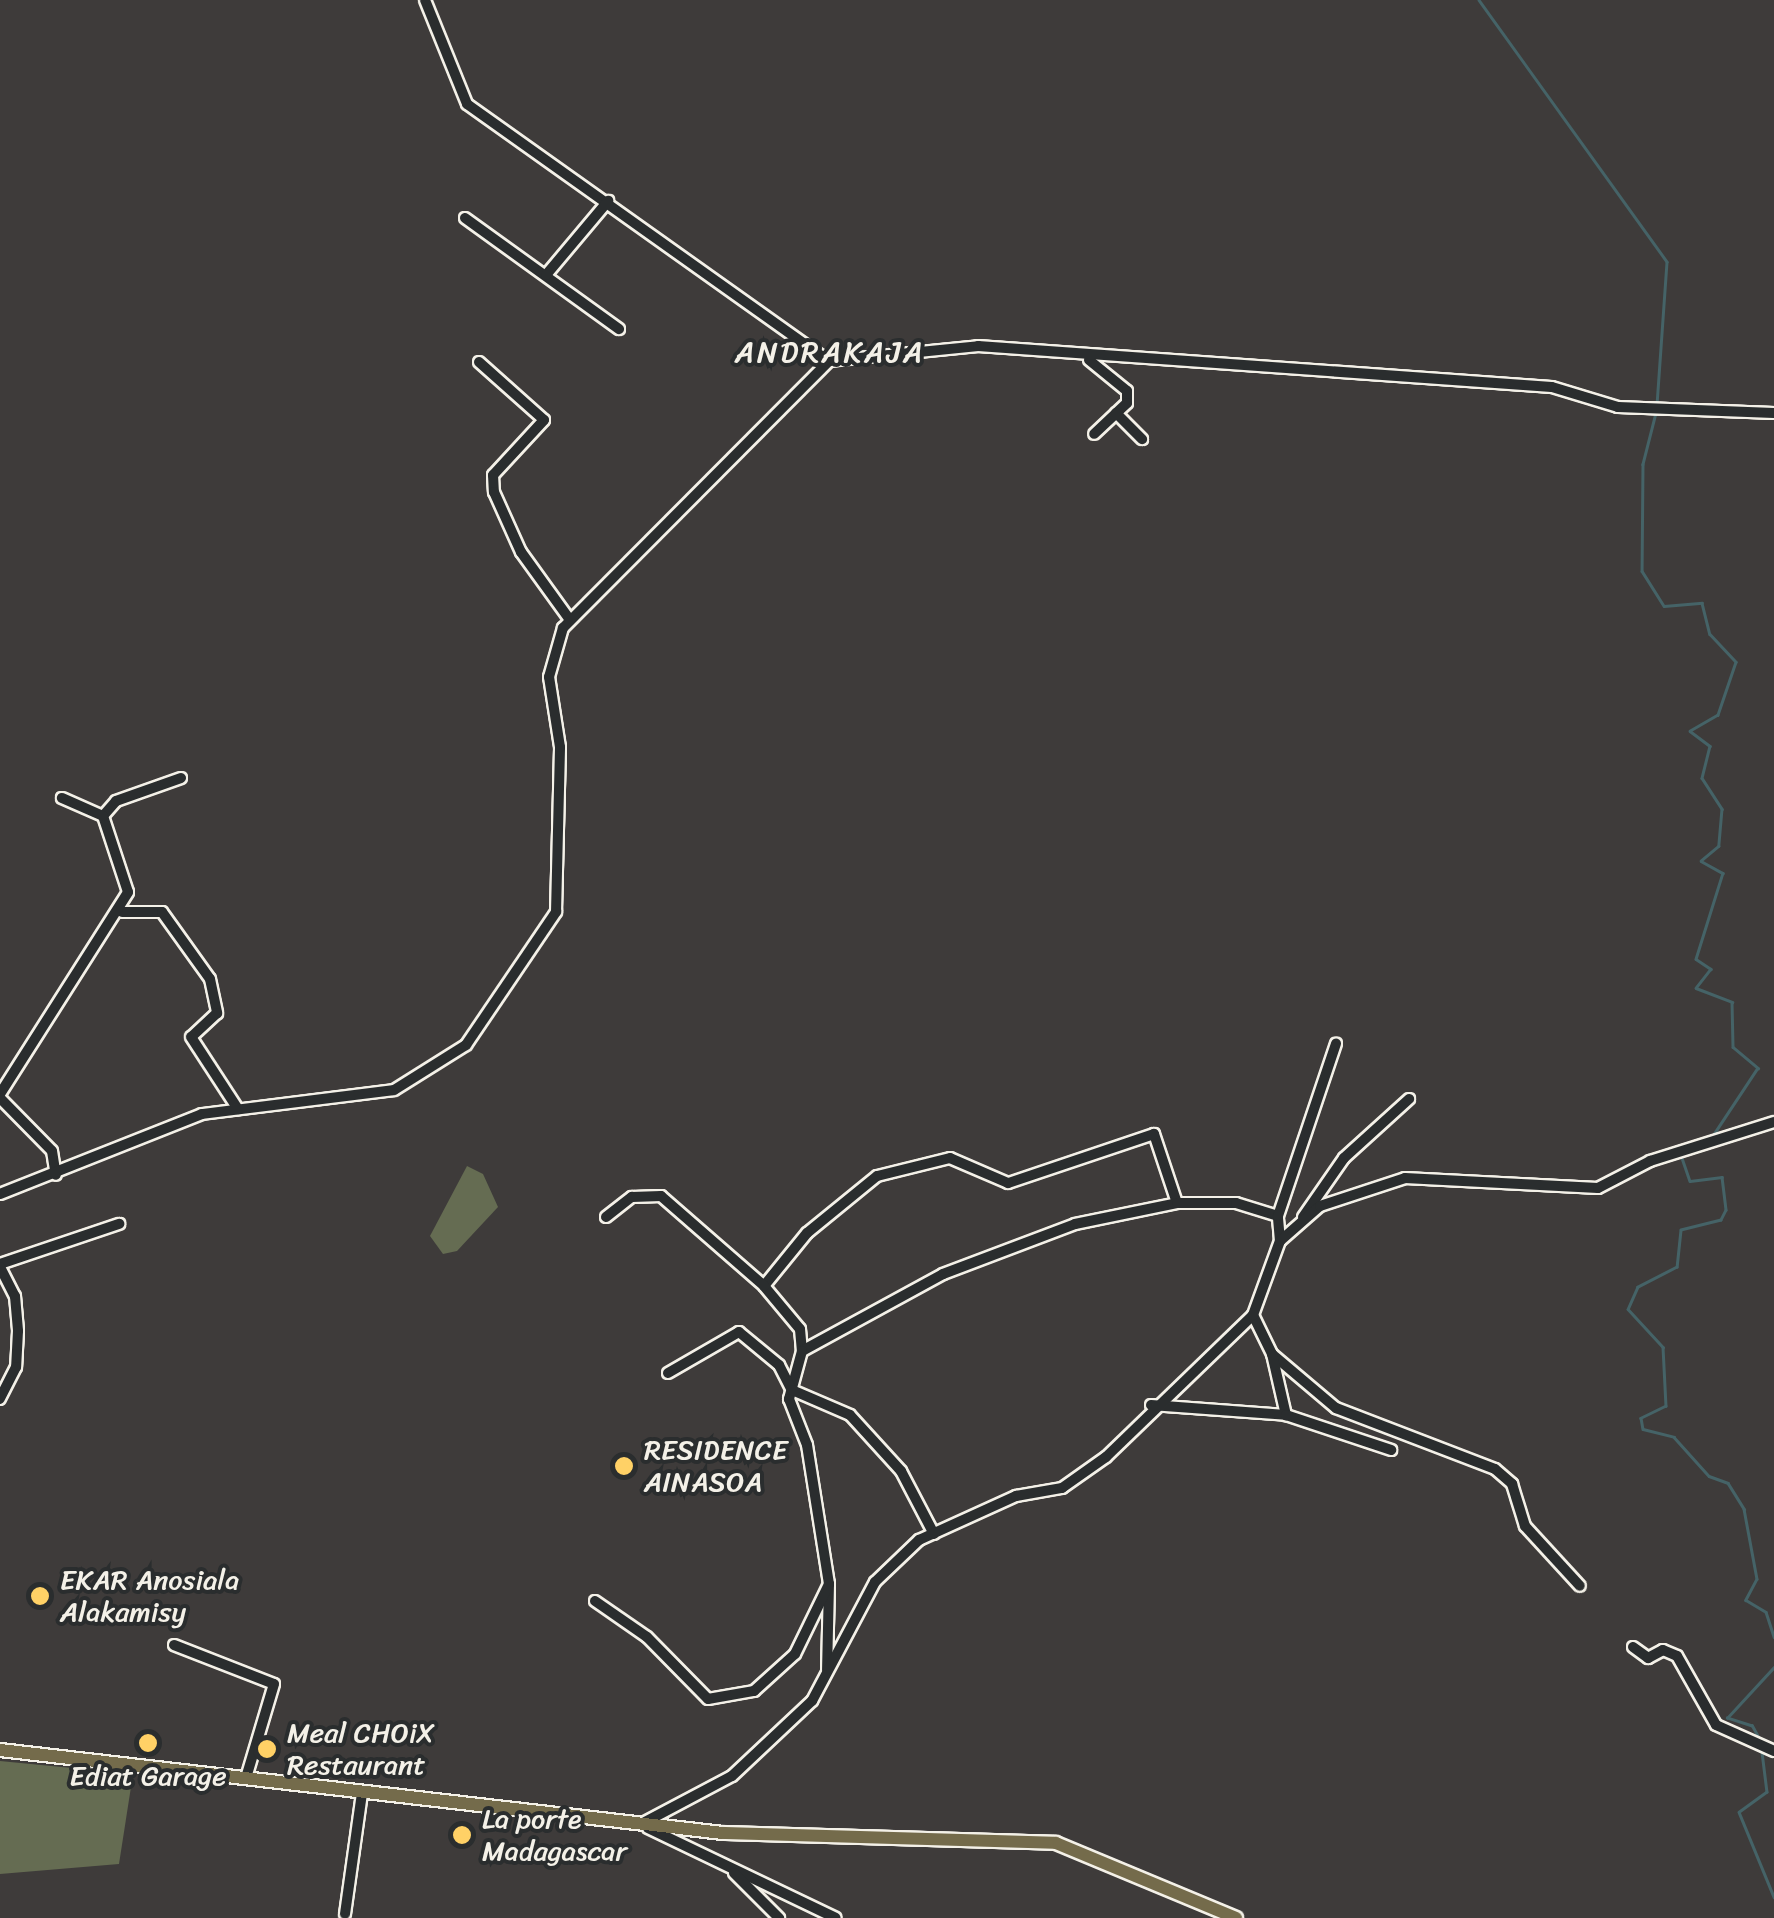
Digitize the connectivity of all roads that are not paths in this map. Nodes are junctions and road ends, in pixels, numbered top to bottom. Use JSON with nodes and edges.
{"nodes":[{"id":1,"x":425,"y":0,"type":"edge"},
{"id":2,"x":608,"y":201,"type":"junction"},
{"id":3,"x":465,"y":218,"type":"dead end"},
{"id":4,"x":546,"y":275,"type":"junction"},
{"id":5,"x":618,"y":329,"type":"dead end"},
{"id":6,"x":1089,"y":360,"type":"junction"},
{"id":7,"x":828,"y":361,"type":"junction"},
{"id":8,"x":479,"y":362,"type":"dead end"},
{"id":9,"x":1116,"y":413,"type":"junction"},
{"id":10,"x":1774,"y":413,"type":"edge"},
{"id":11,"x":1094,"y":434,"type":"dead end"},
{"id":12,"x":1142,"y":439,"type":"dead end"},
{"id":13,"x":570,"y":620,"type":"junction"},
{"id":14,"x":181,"y":778,"type":"dead end"},
{"id":15,"x":62,"y":798,"type":"dead end"},
{"id":16,"x":104,"y":816,"type":"junction"},
{"id":17,"x":122,"y":912,"type":"junction"},
{"id":18,"x":1336,"y":1044,"type":"dead end"},
{"id":19,"x":4,"y":1074,"type":"edge"},
{"id":20,"x":0,"y":1096,"type":"edge"},
{"id":21,"x":1409,"y":1099,"type":"dead end"},
{"id":22,"x":238,"y":1109,"type":"junction"},
{"id":23,"x":1774,"y":1122,"type":"edge"},
{"id":24,"x":56,"y":1175,"type":"junction"},
{"id":25,"x":0,"y":1194,"type":"edge"},
{"id":26,"x":1177,"y":1203,"type":"junction"},
{"id":27,"x":1278,"y":1216,"type":"junction"},
{"id":28,"x":606,"y":1217,"type":"dead end"},
{"id":29,"x":1302,"y":1218,"type":"junction"},
{"id":30,"x":119,"y":1224,"type":"dead end"},
{"id":31,"x":1280,"y":1241,"type":"junction"},
{"id":32,"x":0,"y":1266,"type":"edge"},
{"id":33,"x":764,"y":1286,"type":"junction"},
{"id":34,"x":1252,"y":1316,"type":"junction"},
{"id":35,"x":802,"y":1351,"type":"junction"},
{"id":36,"x":1272,"y":1354,"type":"junction"},
{"id":37,"x":668,"y":1373,"type":"dead end"},
{"id":38,"x":792,"y":1390,"type":"junction"},
{"id":39,"x":0,"y":1399,"type":"edge"},
{"id":40,"x":1151,"y":1406,"type":"junction"},
{"id":41,"x":1286,"y":1415,"type":"junction"},
{"id":42,"x":1392,"y":1450,"type":"dead end"},
{"id":43,"x":934,"y":1534,"type":"junction"},
{"id":44,"x":829,"y":1584,"type":"junction"},
{"id":45,"x":1580,"y":1586,"type":"dead end"},
{"id":46,"x":595,"y":1601,"type":"dead end"},
{"id":47,"x":174,"y":1645,"type":"dead end"},
{"id":48,"x":1633,"y":1648,"type":"dead end"},
{"id":49,"x":827,"y":1672,"type":"junction"},
{"id":50,"x":0,"y":1750,"type":"edge"},
{"id":51,"x":1774,"y":1751,"type":"edge"},
{"id":52,"x":246,"y":1778,"type":"junction"},
{"id":53,"x":362,"y":1793,"type":"junction"},
{"id":54,"x":638,"y":1824,"type":"junction"},
{"id":55,"x":727,"y":1866,"type":"junction"},
{"id":56,"x":345,"y":1914,"type":"dead end"},
{"id":57,"x":779,"y":1918,"type":"edge"},
{"id":58,"x":836,"y":1918,"type":"edge"},
{"id":59,"x":1236,"y":1918,"type":"edge"}],
"edges":[{"from":1,"to":2,"type":"street"},
{"from":2,"to":4,"type":"street"},
{"from":2,"to":7,"type":"street"},
{"from":3,"to":4,"type":"street"},
{"from":4,"to":5,"type":"street"},
{"from":6,"to":7,"type":"street"},
{"from":6,"to":9,"type":"street"},
{"from":6,"to":10,"type":"street"},
{"from":7,"to":13,"type":"street"},
{"from":8,"to":13,"type":"street"},
{"from":9,"to":11,"type":"street"},
{"from":9,"to":12,"type":"street"},
{"from":13,"to":22,"type":"street"},
{"from":14,"to":16,"type":"street"},
{"from":15,"to":16,"type":"street"},
{"from":16,"to":17,"type":"street"},
{"from":17,"to":19,"type":"street"},
{"from":17,"to":22,"type":"street"},
{"from":18,"to":27,"type":"street"},
{"from":19,"to":20,"type":"street"},
{"from":20,"to":24,"type":"street"},
{"from":21,"to":29,"type":"street"},
{"from":22,"to":24,"type":"street"},
{"from":23,"to":29,"type":"street"},
{"from":24,"to":25,"type":"street"},
{"from":26,"to":27,"type":"street"},
{"from":26,"to":33,"type":"street"},
{"from":26,"to":35,"type":"street"},
{"from":27,"to":31,"type":"street"},
{"from":28,"to":33,"type":"street"},
{"from":29,"to":31,"type":"street"},
{"from":30,"to":32,"type":"street"},
{"from":31,"to":34,"type":"street"},
{"from":32,"to":39,"type":"street"},
{"from":33,"to":35,"type":"street"},
{"from":34,"to":36,"type":"street"},
{"from":34,"to":40,"type":"street"},
{"from":35,"to":38,"type":"street"},
{"from":36,"to":41,"type":"street"},
{"from":36,"to":45,"type":"street"},
{"from":37,"to":38,"type":"street"},
{"from":38,"to":43,"type":"street"},
{"from":38,"to":44,"type":"street"},
{"from":40,"to":41,"type":"street"},
{"from":40,"to":43,"type":"street"},
{"from":41,"to":42,"type":"street"},
{"from":43,"to":49,"type":"street"},
{"from":44,"to":46,"type":"street"},
{"from":44,"to":49,"type":"street"},
{"from":47,"to":52,"type":"street"},
{"from":48,"to":51,"type":"street"},
{"from":49,"to":54,"type":"street"},
{"from":50,"to":52,"type":"main road"},
{"from":52,"to":53,"type":"main road"},
{"from":53,"to":54,"type":"main road"},
{"from":53,"to":56,"type":"street"},
{"from":54,"to":55,"type":"street"},
{"from":54,"to":59,"type":"main road"},
{"from":55,"to":57,"type":"street"},
{"from":55,"to":58,"type":"street"}]}
